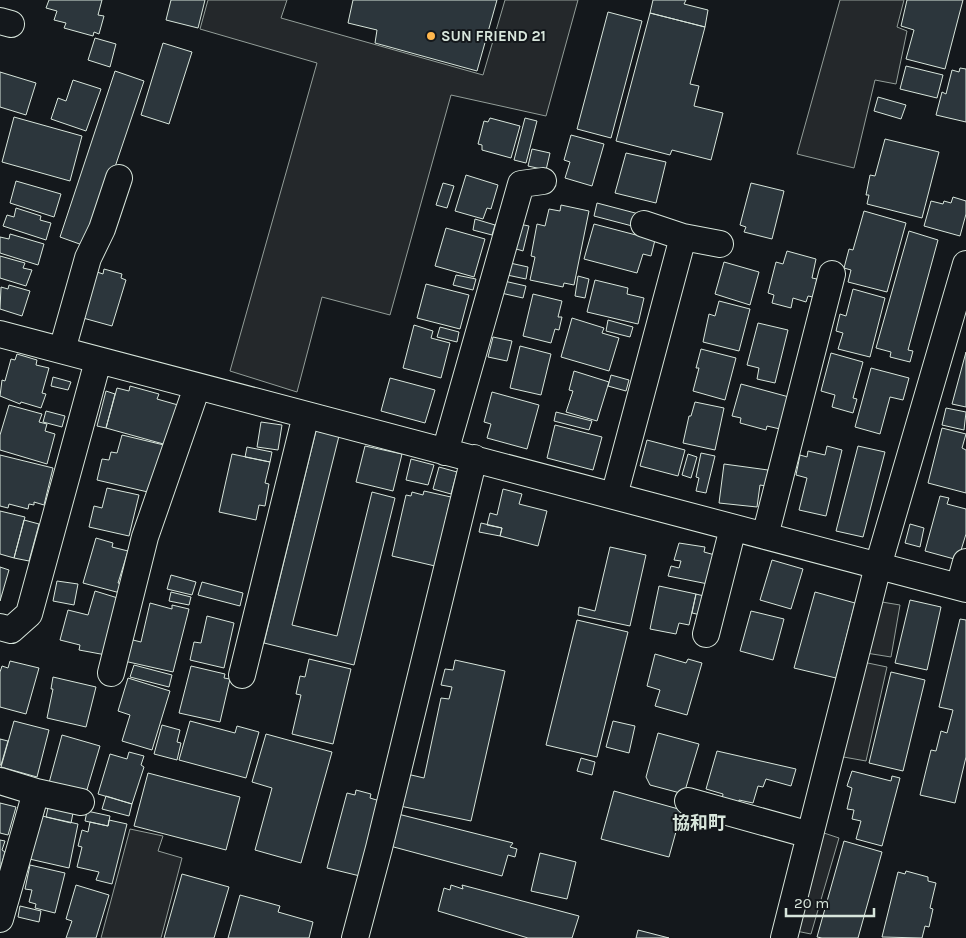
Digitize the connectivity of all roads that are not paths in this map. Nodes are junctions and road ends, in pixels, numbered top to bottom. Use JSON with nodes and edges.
{"nodes":[{"id":1,"x":119,"y":178,"type":"dead end"},
{"id":2,"x":543,"y":181,"type":"dead end"},
{"id":3,"x":644,"y":224,"type":"dead end"},
{"id":4,"x":683,"y":237,"type":"junction"},
{"id":5,"x":720,"y":244,"type":"dead end"},
{"id":6,"x":966,"y":264,"type":"edge"},
{"id":7,"x":832,"y":274,"type":"dead end"},
{"id":8,"x":0,"y":334,"type":"edge"},
{"id":9,"x":62,"y":350,"type":"junction"},
{"id":10,"x":98,"y":361,"type":"junction"},
{"id":11,"x":197,"y":387,"type":"junction"},
{"id":12,"x":306,"y":415,"type":"junction"},
{"id":13,"x":445,"y":452,"type":"junction"},
{"id":14,"x":474,"y":458,"type":"junction"},
{"id":15,"x":614,"y":496,"type":"junction"},
{"id":16,"x":733,"y":528,"type":"junction"},
{"id":17,"x":765,"y":536,"type":"junction"},
{"id":18,"x":878,"y":566,"type":"junction"},
{"id":19,"x":964,"y":579,"type":"edge"},
{"id":20,"x":0,"y":627,"type":"edge"},
{"id":21,"x":706,"y":634,"type":"dead end"},
{"id":22,"x":111,"y":673,"type":"dead end"},
{"id":23,"x":242,"y":675,"type":"dead end"},
{"id":24,"x":0,"y":781,"type":"edge"},
{"id":25,"x":36,"y":792,"type":"junction"},
{"id":26,"x":688,"y":801,"type":"dead end"},
{"id":27,"x":80,"y":802,"type":"dead end"},
{"id":28,"x":810,"y":834,"type":"junction"},
{"id":29,"x":0,"y":919,"type":"edge"},
{"id":30,"x":355,"y":938,"type":"edge"},
{"id":31,"x":784,"y":938,"type":"edge"}],
"edges":[{"from":1,"to":9,"type":"street"},
{"from":2,"to":13,"type":"street"},
{"from":3,"to":4,"type":"street"},
{"from":4,"to":5,"type":"street"},
{"from":4,"to":15,"type":"street"},
{"from":6,"to":18,"type":"street"},
{"from":7,"to":17,"type":"street"},
{"from":8,"to":9,"type":"street"},
{"from":9,"to":10,"type":"street"},
{"from":10,"to":11,"type":"street"},
{"from":10,"to":20,"type":"street"},
{"from":11,"to":12,"type":"street"},
{"from":11,"to":22,"type":"street"},
{"from":12,"to":13,"type":"street"},
{"from":12,"to":23,"type":"street"},
{"from":13,"to":14,"type":"street"},
{"from":14,"to":15,"type":"street"},
{"from":14,"to":30,"type":"street"},
{"from":15,"to":16,"type":"street"},
{"from":16,"to":17,"type":"street"},
{"from":16,"to":21,"type":"street"},
{"from":17,"to":18,"type":"street"},
{"from":18,"to":19,"type":"street"},
{"from":18,"to":28,"type":"street"},
{"from":24,"to":25,"type":"street"},
{"from":25,"to":27,"type":"street"},
{"from":25,"to":29,"type":"street"},
{"from":26,"to":28,"type":"street"},
{"from":28,"to":31,"type":"street"}]}
